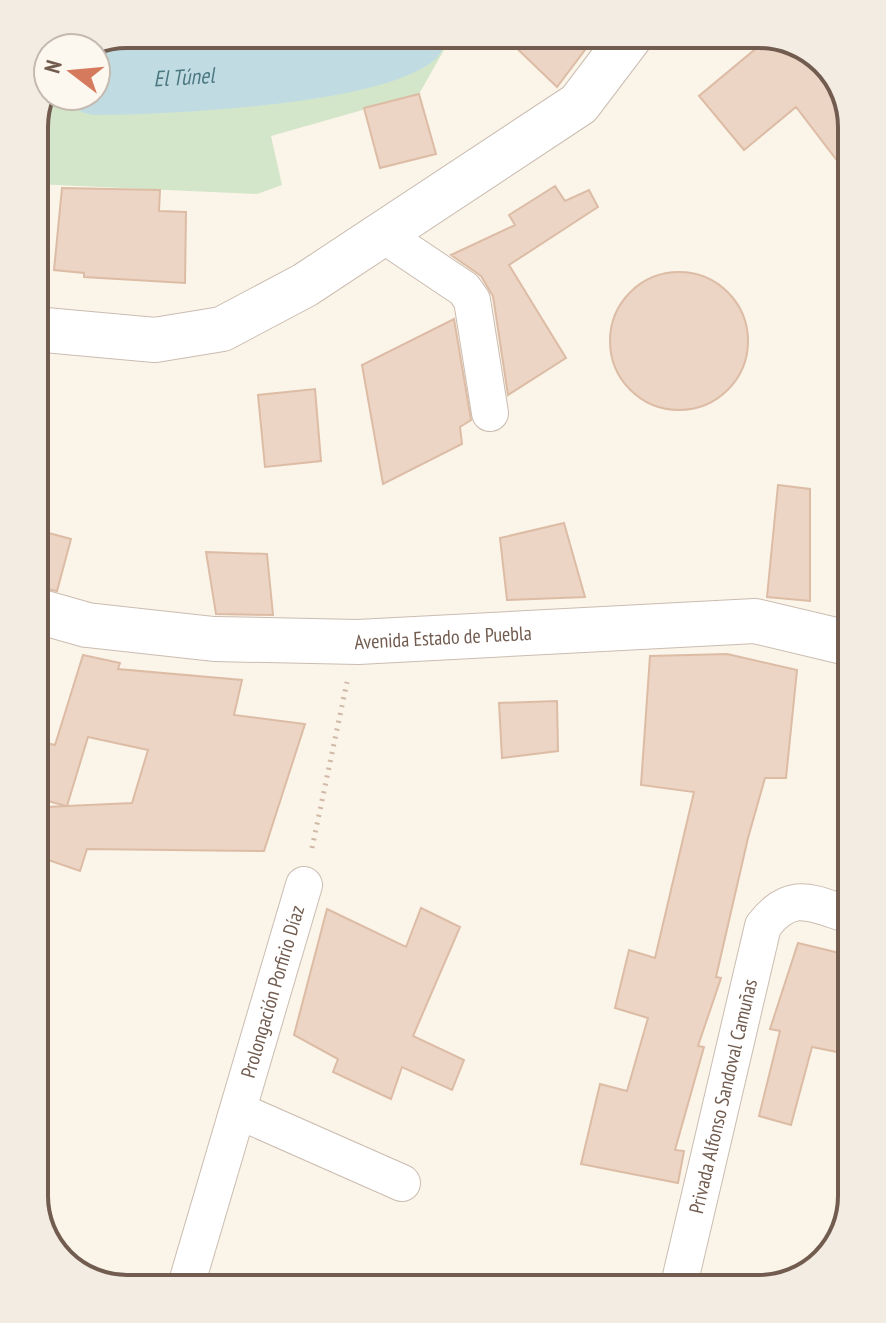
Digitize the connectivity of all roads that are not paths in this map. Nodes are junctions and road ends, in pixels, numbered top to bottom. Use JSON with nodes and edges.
{"nodes":[{"id":1,"x":621,"y":48,"type":"edge"},
{"id":2,"x":382,"y":234,"type":"junction"},
{"id":3,"x":48,"y":330,"type":"edge"},
{"id":4,"x":490,"y":413,"type":"dead end"},
{"id":5,"x":48,"y":614,"type":"edge"},
{"id":6,"x":838,"y":641,"type":"edge"},
{"id":7,"x":304,"y":885,"type":"road end"},
{"id":8,"x":838,"y":912,"type":"edge"},
{"id":9,"x":239,"y":1111,"type":"junction"},
{"id":10,"x":402,"y":1183,"type":"dead end"},
{"id":11,"x":189,"y":1275,"type":"edge"},
{"id":12,"x":681,"y":1275,"type":"edge"}],
"edges":[{"from":1,"to":2,"type":"street"},
{"from":2,"to":3,"type":"street"},
{"from":2,"to":4,"type":"street"},
{"from":5,"to":6,"type":"street","name":"Avenida Estado de Puebla"},
{"from":7,"to":9,"type":"street","name":"Prolongación Porfirio Díaz"},
{"from":8,"to":12,"type":"street","name":"Privada Alfonso Sandoval Camuñas"},
{"from":9,"to":10,"type":"street"},
{"from":9,"to":11,"type":"street","name":"Prolongación Porfirio Díaz"}]}
